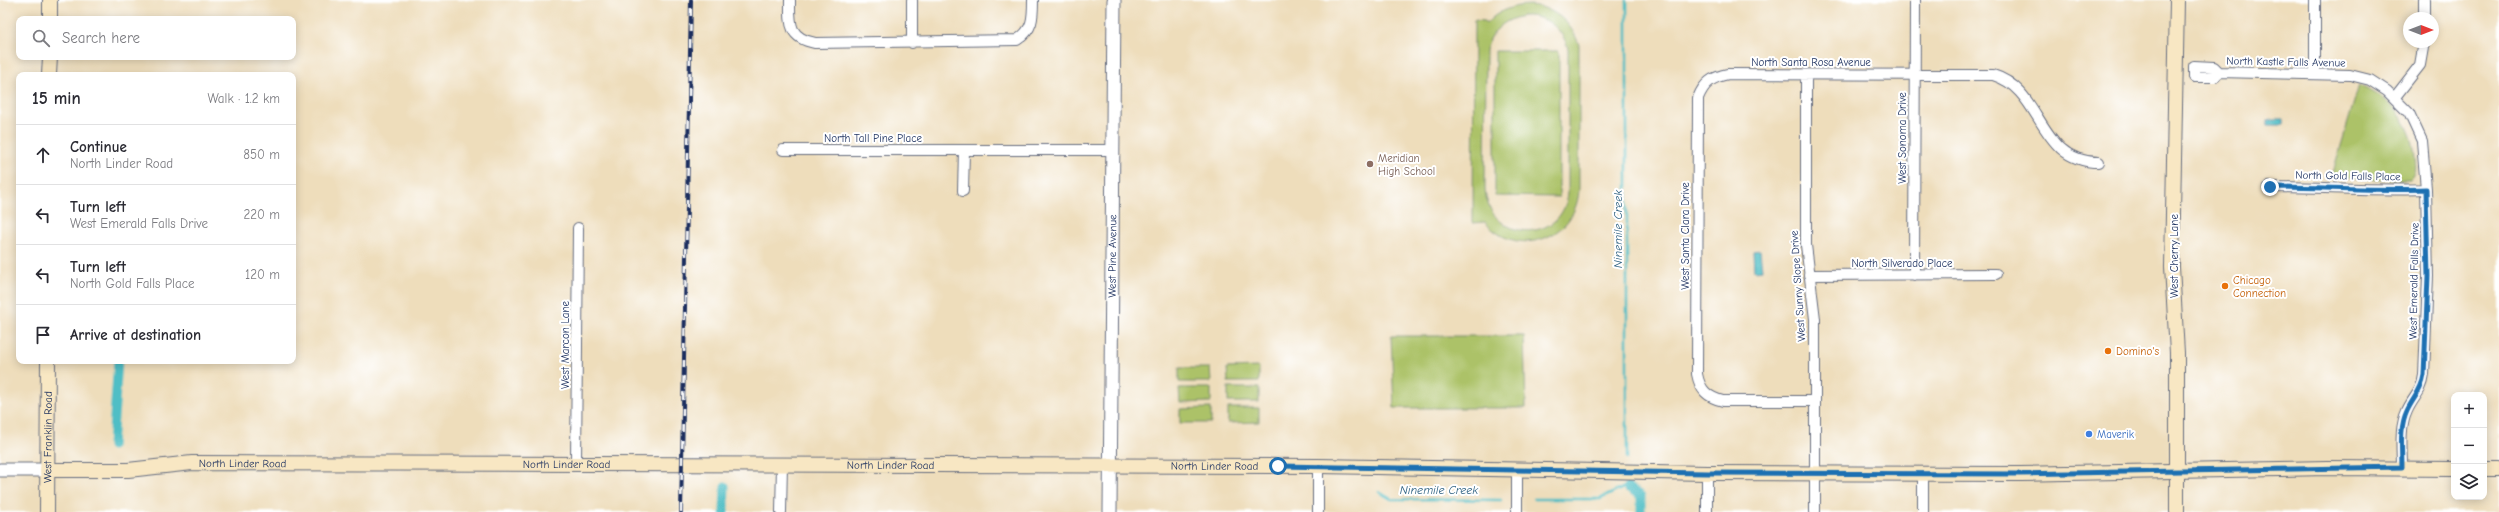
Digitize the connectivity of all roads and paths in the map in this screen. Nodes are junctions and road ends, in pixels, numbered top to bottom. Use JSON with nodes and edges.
{"nodes":[{"id":1,"x":50,"y":0,"type":"edge"},
{"id":2,"x":790,"y":0,"type":"edge"},
{"id":3,"x":912,"y":0,"type":"edge"},
{"id":4,"x":1033,"y":0,"type":"edge"},
{"id":5,"x":1114,"y":0,"type":"edge"},
{"id":6,"x":1915,"y":0,"type":"edge"},
{"id":7,"x":2177,"y":0,"type":"edge"},
{"id":8,"x":2315,"y":0,"type":"edge"},
{"id":9,"x":2424,"y":0,"type":"edge"},
{"id":10,"x":2424,"y":12,"type":"edge"},
{"id":11,"x":50,"y":16,"type":"edge"},
{"id":12,"x":912,"y":43,"type":"junction"},
{"id":13,"x":2423,"y":48,"type":"edge"},
{"id":14,"x":50,"y":60,"type":"edge"},
{"id":15,"x":49,"y":72,"type":"edge"},
{"id":16,"x":2177,"y":72,"type":"junction"},
{"id":17,"x":2315,"y":73,"type":"junction"},
{"id":18,"x":1806,"y":74,"type":"junction"},
{"id":19,"x":1914,"y":75,"type":"junction"},
{"id":20,"x":1709,"y":81,"type":"joint"},
{"id":21,"x":2395,"y":97,"type":"junction"},
{"id":22,"x":783,"y":150,"type":"dead end"},
{"id":23,"x":964,"y":150,"type":"junction"},
{"id":24,"x":1114,"y":150,"type":"junction"},
{"id":25,"x":2098,"y":162,"type":"dead end"},
{"id":26,"x":2270,"y":187,"type":"dead end"},
{"id":27,"x":2426,"y":189,"type":"junction"},
{"id":28,"x":964,"y":191,"type":"dead end"},
{"id":29,"x":578,"y":228,"type":"dead end"},
{"id":30,"x":1996,"y":274,"type":"dead end"},
{"id":31,"x":1809,"y":275,"type":"junction"},
{"id":32,"x":1914,"y":275,"type":"junction"},
{"id":33,"x":48,"y":364,"type":"edge"},
{"id":34,"x":1815,"y":401,"type":"junction"},
{"id":35,"x":576,"y":463,"type":"junction"},
{"id":36,"x":782,"y":464,"type":"junction"},
{"id":37,"x":1111,"y":465,"type":"junction"},
{"id":38,"x":1318,"y":466,"type":"junction"},
{"id":39,"x":2402,"y":467,"type":"junction"},
{"id":40,"x":2451,"y":469,"type":"edge"},
{"id":41,"x":2487,"y":469,"type":"edge"},
{"id":42,"x":2499,"y":469,"type":"edge"},
{"id":43,"x":0,"y":470,"type":"edge"},
{"id":44,"x":47,"y":470,"type":"junction"},
{"id":45,"x":1517,"y":470,"type":"junction"},
{"id":46,"x":2177,"y":470,"type":"junction"},
{"id":47,"x":1815,"y":472,"type":"junction"},
{"id":48,"x":1707,"y":473,"type":"junction"},
{"id":49,"x":1923,"y":473,"type":"junction"},
{"id":50,"x":47,"y":512,"type":"edge"},
{"id":51,"x":781,"y":512,"type":"edge"},
{"id":52,"x":1110,"y":512,"type":"edge"},
{"id":53,"x":1318,"y":512,"type":"edge"},
{"id":54,"x":1517,"y":512,"type":"edge"},
{"id":55,"x":1707,"y":512,"type":"edge"},
{"id":56,"x":1815,"y":512,"type":"edge"},
{"id":57,"x":1923,"y":512,"type":"edge"},
{"id":58,"x":2177,"y":512,"type":"edge"}],
"edges":[{"from":1,"to":11,"type":"main road"},
{"from":2,"to":12,"type":"street"},
{"from":3,"to":12,"type":"street"},
{"from":4,"to":12,"type":"street"},
{"from":5,"to":24,"type":"street","name":"West Pine Avenue"},
{"from":6,"to":19,"type":"street","name":"West Sonoma Drive"},
{"from":7,"to":16,"type":"main road","name":"West Cherry Lane"},
{"from":8,"to":17,"type":"street"},
{"from":9,"to":10,"type":"street"},
{"from":13,"to":21,"type":"street"},
{"from":14,"to":15,"type":"main road"},
{"from":16,"to":17,"type":"street","name":"North Kastle Falls Avenue"},
{"from":16,"to":46,"type":"main road","name":"West Cherry Lane"},
{"from":17,"to":21,"type":"street","name":"North Kastle Falls Avenue"},
{"from":18,"to":19,"type":"street","name":"North Santa Rosa Avenue"},
{"from":18,"to":20,"type":"street","name":"North Santa Rosa Avenue"},
{"from":18,"to":31,"type":"street","name":"West Sunny Slope Drive"},
{"from":19,"to":25,"type":"street","name":"North Santa Rosa Avenue"},
{"from":19,"to":32,"type":"street","name":"West Sonoma Drive"},
{"from":20,"to":34,"type":"street","name":"West Santa Clara Drive"},
{"from":21,"to":27,"type":"street","name":"West Emerald Falls Drive"},
{"from":22,"to":23,"type":"street","name":"North Tall Pine Place"},
{"from":23,"to":24,"type":"street","name":"North Tall Pine Place"},
{"from":23,"to":28,"type":"street"},
{"from":24,"to":37,"type":"street","name":"West Pine Avenue"},
{"from":26,"to":27,"type":"street","name":"North Gold Falls Place"},
{"from":27,"to":39,"type":"street","name":"West Emerald Falls Drive"},
{"from":29,"to":35,"type":"street","name":"West Marcon Lane"},
{"from":30,"to":32,"type":"street","name":"North Silverado Place"},
{"from":31,"to":32,"type":"street","name":"North Silverado Place"},
{"from":31,"to":34,"type":"street","name":"West Sunny Slope Drive"},
{"from":33,"to":44,"type":"main road","name":"West Franklin Road"},
{"from":34,"to":47,"type":"street","name":"West Sunny Slope Drive"},
{"from":35,"to":36,"type":"main road","name":"North Linder Road"},
{"from":35,"to":44,"type":"main road","name":"North Linder Road"},
{"from":36,"to":37,"type":"main road","name":"North Linder Road"},
{"from":36,"to":51,"type":"street"},
{"from":37,"to":38,"type":"main road","name":"North Linder Road"},
{"from":37,"to":52,"type":"street","name":"West Pine Avenue"},
{"from":38,"to":45,"type":"main road","name":"North Linder Road"},
{"from":38,"to":53,"type":"street"},
{"from":39,"to":40,"type":"main road","name":"North Linder Road"},
{"from":39,"to":46,"type":"main road","name":"North Linder Road"},
{"from":41,"to":42,"type":"main road"},
{"from":43,"to":44,"type":"street"},
{"from":44,"to":50,"type":"main road","name":"West Franklin Road"},
{"from":45,"to":48,"type":"main road","name":"North Linder Road"},
{"from":45,"to":54,"type":"street"},
{"from":46,"to":49,"type":"main road","name":"North Linder Road"},
{"from":46,"to":58,"type":"main road","name":"West Cherry Lane"},
{"from":47,"to":48,"type":"main road","name":"North Linder Road"},
{"from":47,"to":49,"type":"main road","name":"North Linder Road"},
{"from":47,"to":56,"type":"street","name":"West Sunny Slope Drive"},
{"from":48,"to":55,"type":"street"},
{"from":49,"to":57,"type":"street"}]}
